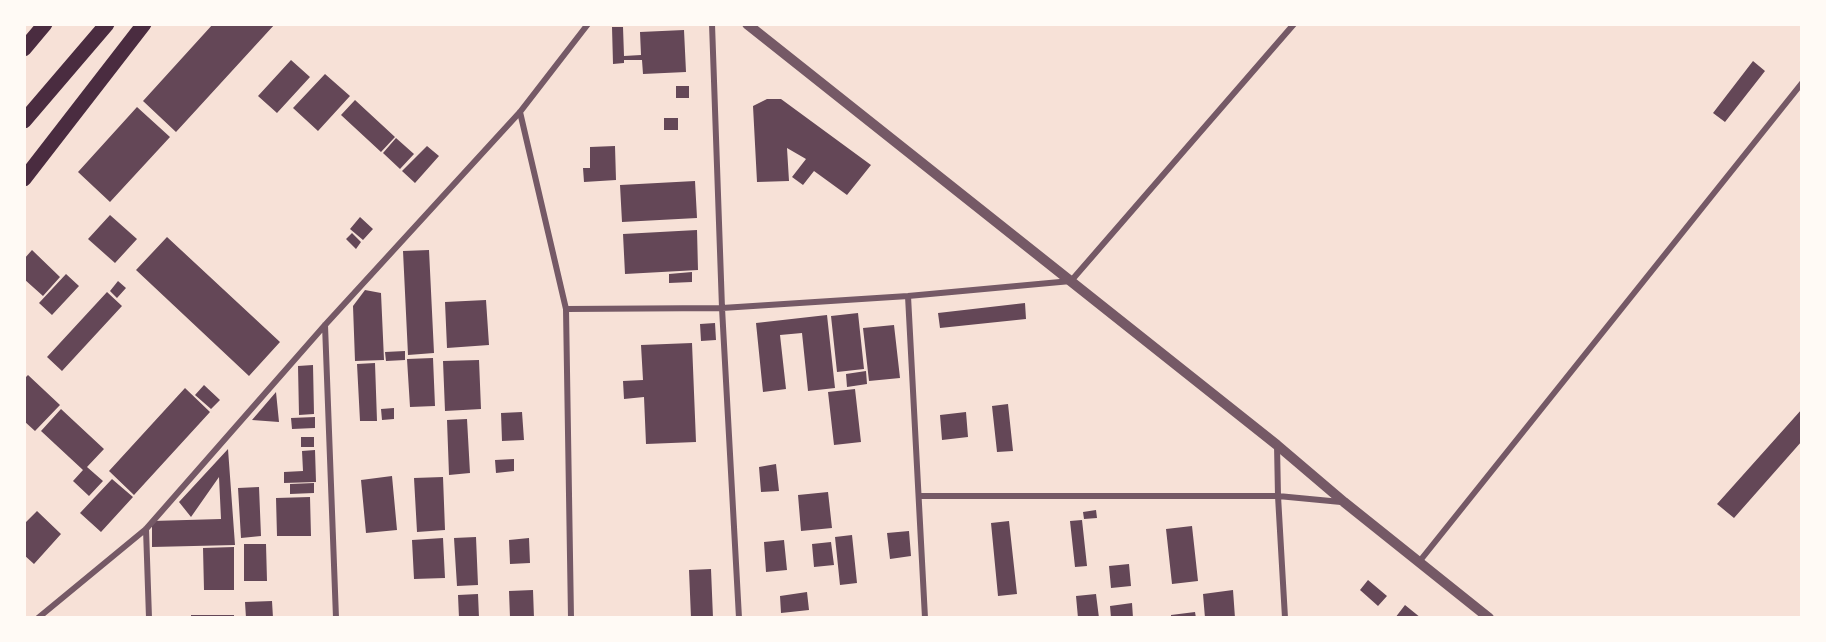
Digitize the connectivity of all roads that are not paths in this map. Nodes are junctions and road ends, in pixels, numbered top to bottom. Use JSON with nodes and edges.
{"nodes":[{"id":1,"x":45,"y":24,"type":"edge"},
{"id":2,"x":106,"y":24,"type":"edge"},
{"id":3,"x":144,"y":24,"type":"edge"},
{"id":4,"x":588,"y":24,"type":"edge"},
{"id":5,"x":712,"y":24,"type":"edge"},
{"id":6,"x":747,"y":24,"type":"edge"},
{"id":7,"x":1294,"y":24,"type":"edge"},
{"id":8,"x":24,"y":49,"type":"edge"},
{"id":9,"x":1802,"y":83,"type":"edge"},
{"id":10,"x":520,"y":112,"type":"junction"},
{"id":11,"x":24,"y":121,"type":"edge"},
{"id":12,"x":24,"y":179,"type":"edge"},
{"id":13,"x":1071,"y":281,"type":"junction"},
{"id":14,"x":908,"y":296,"type":"junction"},
{"id":15,"x":722,"y":308,"type":"junction"},
{"id":16,"x":566,"y":309,"type":"junction"},
{"id":17,"x":325,"y":325,"type":"junction"},
{"id":18,"x":1277,"y":445,"type":"junction"},
{"id":19,"x":920,"y":496,"type":"junction"},
{"id":20,"x":1278,"y":496,"type":"junction"},
{"id":21,"x":1344,"y":502,"type":"junction"},
{"id":22,"x":146,"y":529,"type":"junction"},
{"id":23,"x":1419,"y":561,"type":"junction"},
{"id":24,"x":38,"y":618,"type":"edge"},
{"id":25,"x":149,"y":618,"type":"edge"},
{"id":26,"x":336,"y":618,"type":"edge"},
{"id":27,"x":571,"y":618,"type":"edge"},
{"id":28,"x":739,"y":618,"type":"edge"},
{"id":29,"x":926,"y":618,"type":"edge"},
{"id":30,"x":1285,"y":618,"type":"edge"},
{"id":31,"x":1489,"y":618,"type":"edge"}],
"edges":[{"from":1,"to":8,"type":"highway"},
{"from":2,"to":11,"type":"highway"},
{"from":3,"to":12,"type":"highway"},
{"from":4,"to":10,"type":"street"},
{"from":5,"to":15,"type":"street"},
{"from":6,"to":13,"type":"street"},
{"from":7,"to":13,"type":"street"},
{"from":9,"to":23,"type":"street"},
{"from":10,"to":16,"type":"street"},
{"from":10,"to":17,"type":"street"},
{"from":13,"to":14,"type":"street"},
{"from":13,"to":18,"type":"street"},
{"from":14,"to":15,"type":"street"},
{"from":14,"to":19,"type":"street"},
{"from":15,"to":16,"type":"street"},
{"from":15,"to":28,"type":"street"},
{"from":16,"to":27,"type":"street"},
{"from":17,"to":22,"type":"street"},
{"from":17,"to":26,"type":"street"},
{"from":18,"to":20,"type":"street"},
{"from":18,"to":21,"type":"street"},
{"from":19,"to":20,"type":"street"},
{"from":19,"to":29,"type":"street"},
{"from":20,"to":21,"type":"street"},
{"from":20,"to":30,"type":"street"},
{"from":21,"to":23,"type":"street"},
{"from":22,"to":24,"type":"street"},
{"from":22,"to":25,"type":"street"},
{"from":23,"to":31,"type":"street"}]}
